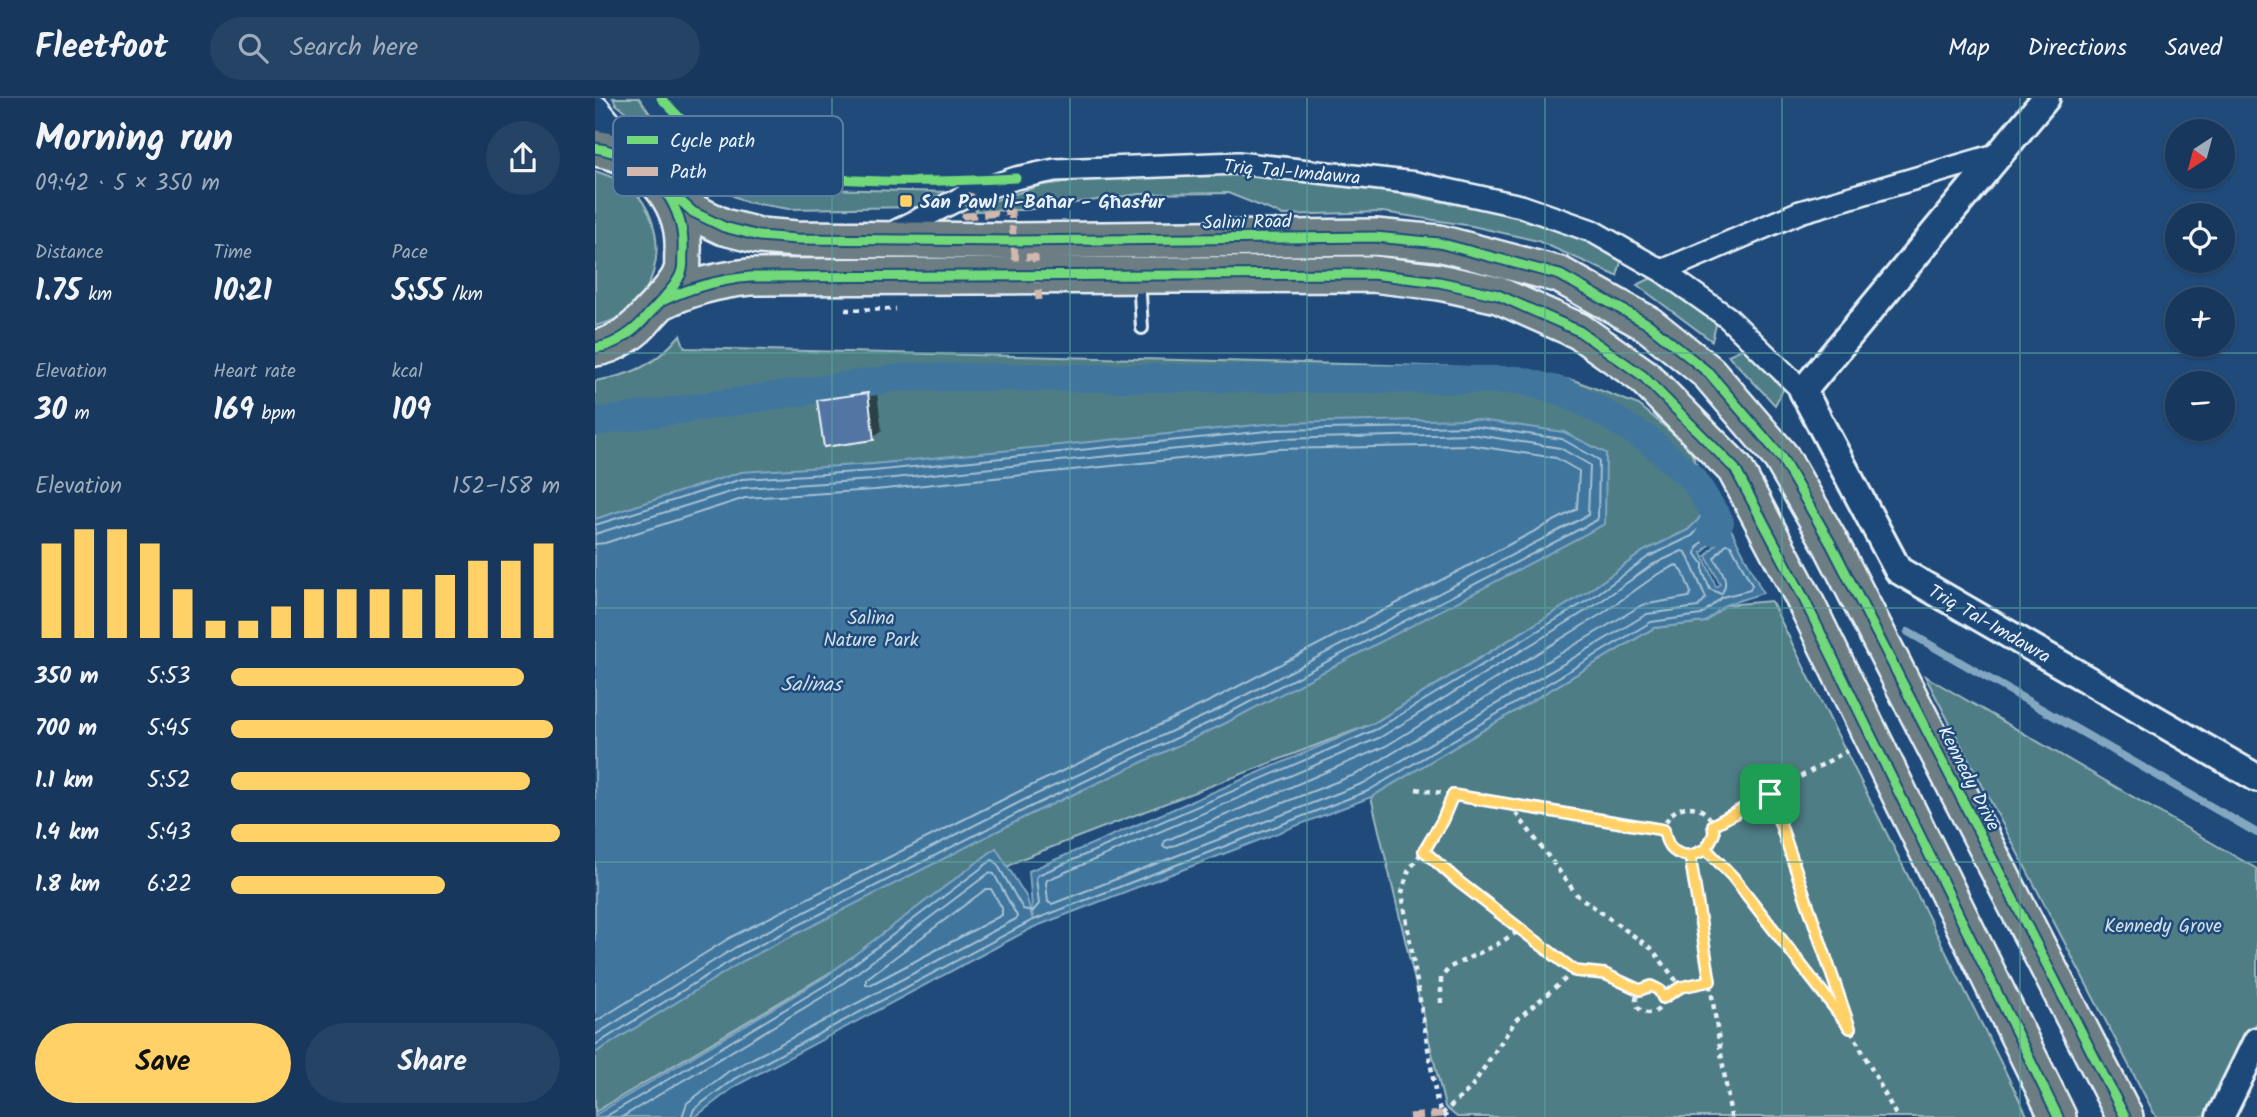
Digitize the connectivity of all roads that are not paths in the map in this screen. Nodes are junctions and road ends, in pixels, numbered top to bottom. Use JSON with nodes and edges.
{"nodes":[{"id":1,"x":2046,"y":98,"type":"edge"},
{"id":2,"x":595,"y":111,"type":"edge"},
{"id":3,"x":613,"y":132,"type":"edge"},
{"id":4,"x":595,"y":148,"type":"edge"},
{"id":5,"x":613,"y":151,"type":"edge"},
{"id":6,"x":1999,"y":154,"type":"junction"},
{"id":7,"x":666,"y":196,"type":"edge"},
{"id":8,"x":675,"y":196,"type":"edge"},
{"id":9,"x":876,"y":241,"type":"junction"},
{"id":10,"x":1662,"y":271,"type":"junction"},
{"id":11,"x":1139,"y":275,"type":"junction"},
{"id":12,"x":660,"y":302,"type":"junction"},
{"id":13,"x":1142,"y":328,"type":"dead end"},
{"id":14,"x":595,"y":348,"type":"edge"},
{"id":15,"x":1803,"y":391,"type":"junction"},
{"id":16,"x":1781,"y":457,"type":"joint"},
{"id":17,"x":2257,"y":778,"type":"edge"},
{"id":18,"x":2257,"y":1041,"type":"edge"},
{"id":19,"x":2058,"y":1117,"type":"edge"},
{"id":20,"x":2125,"y":1117,"type":"edge"},
{"id":21,"x":2220,"y":1117,"type":"edge"}],
"edges":[{"from":1,"to":6,"type":"street"},
{"from":2,"to":3,"type":"main road"},
{"from":4,"to":5,"type":"highway","name":"Salini Road"},
{"from":6,"to":10,"type":"street"},
{"from":6,"to":15,"type":"street"},
{"from":7,"to":12,"type":"highway"},
{"from":8,"to":9,"type":"highway","name":"Salini Road"},
{"from":9,"to":10,"type":"street","name":"Triq Tal-Imdawra"},
{"from":9,"to":16,"type":"highway","name":"Salini Road"},
{"from":10,"to":15,"type":"street","name":"Triq Tal-Imdawra"},
{"from":11,"to":12,"type":"highway"},
{"from":11,"to":13,"type":"lane"},
{"from":11,"to":19,"type":"highway"},
{"from":12,"to":14,"type":"highway"},
{"from":15,"to":17,"type":"street","name":"Triq Tal-Imdawra"},
{"from":16,"to":20,"type":"highway","name":"Kennedy Drive"},
{"from":18,"to":21,"type":"street"}]}
